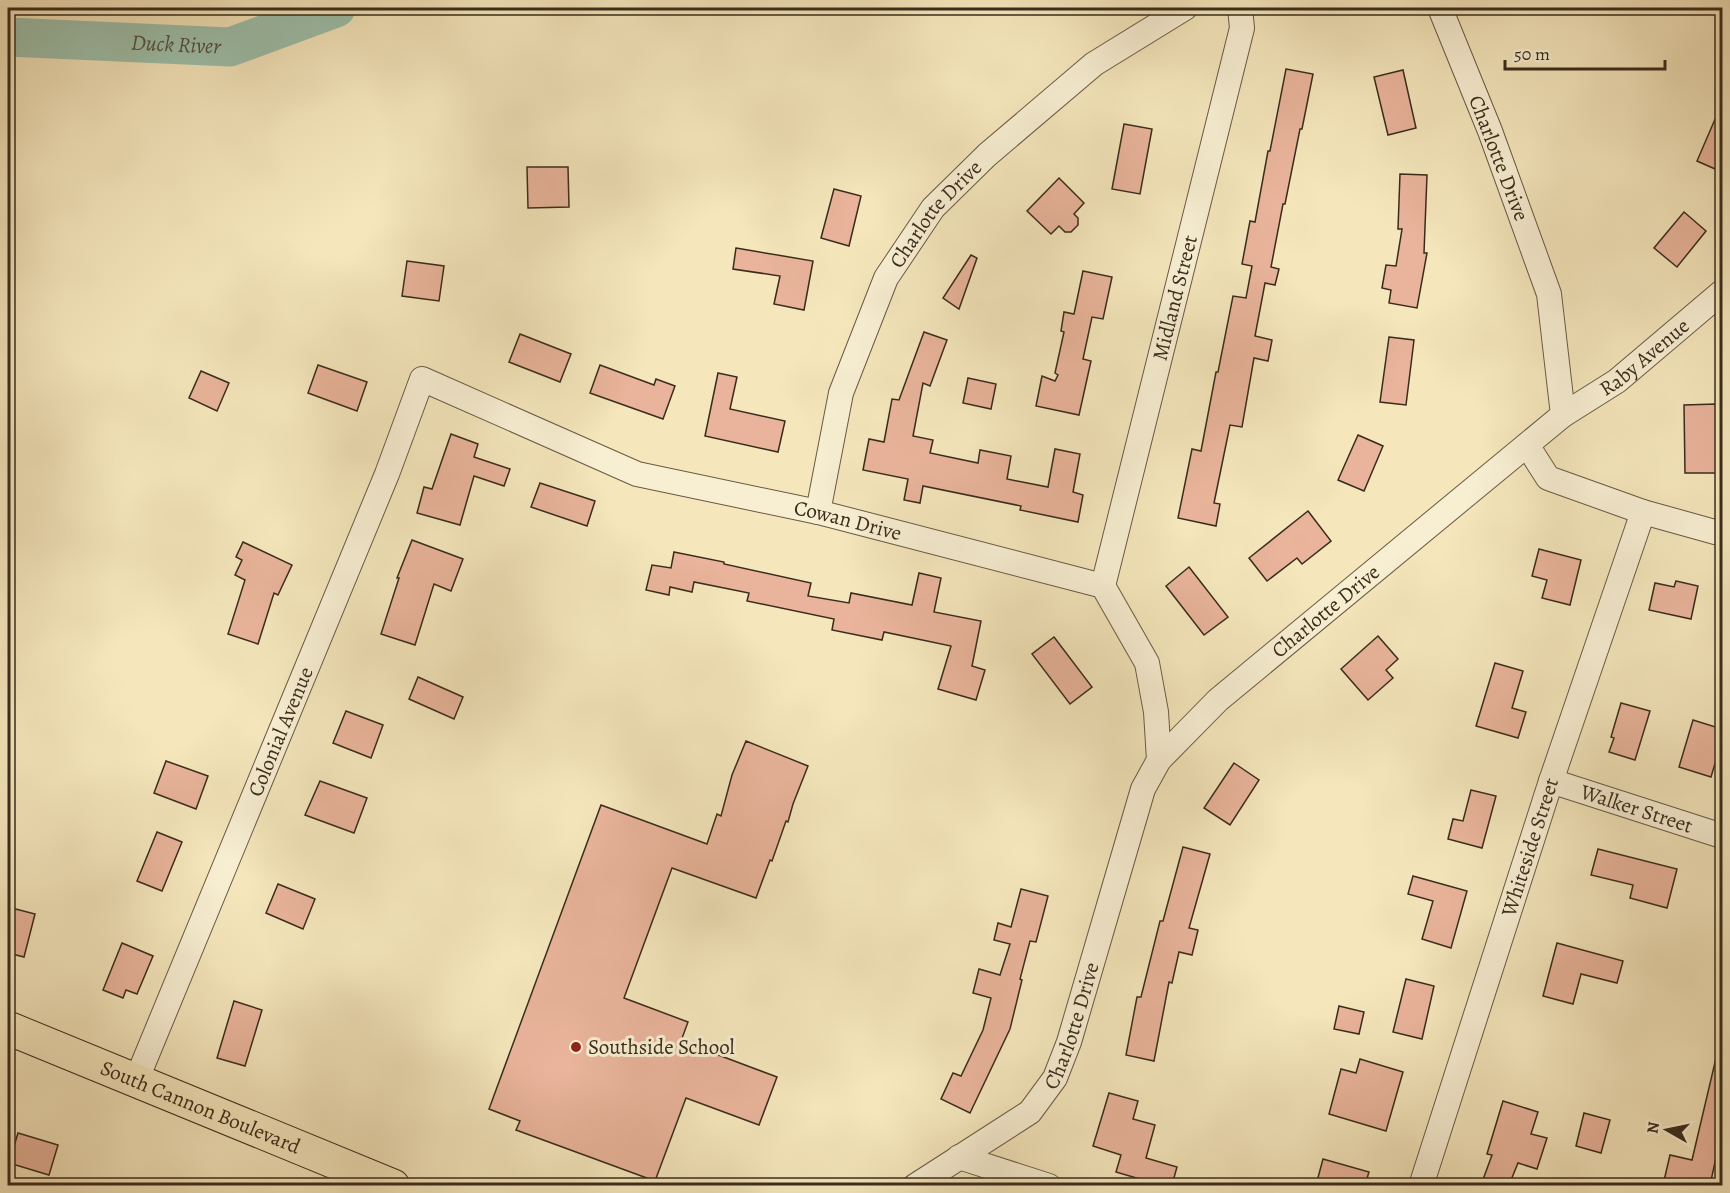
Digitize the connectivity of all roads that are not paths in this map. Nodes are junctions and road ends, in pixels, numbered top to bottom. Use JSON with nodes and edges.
{"nodes":[{"id":1,"x":1185,"y":8,"type":"edge"},
{"id":2,"x":1240,"y":8,"type":"edge"},
{"id":3,"x":1440,"y":8,"type":"edge"},
{"id":4,"x":1722,"y":292,"type":"edge"},
{"id":5,"x":422,"y":380,"type":"joint"},
{"id":6,"x":1563,"y":416,"type":"junction"},
{"id":7,"x":1527,"y":445,"type":"junction"},
{"id":8,"x":818,"y":512,"type":"junction"},
{"id":9,"x":1643,"y":512,"type":"junction"},
{"id":10,"x":1722,"y":534,"type":"edge"},
{"id":11,"x":1103,"y":586,"type":"junction"},
{"id":12,"x":1159,"y":760,"type":"junction"},
{"id":13,"x":1551,"y":781,"type":"junction"},
{"id":14,"x":1722,"y":836,"type":"edge"},
{"id":15,"x":8,"y":1028,"type":"edge"},
{"id":16,"x":136,"y":1081,"type":"junction"},
{"id":17,"x":959,"y":1157,"type":"junction"},
{"id":18,"x":393,"y":1185,"type":"edge"},
{"id":19,"x":915,"y":1185,"type":"edge"},
{"id":20,"x":1049,"y":1185,"type":"edge"},
{"id":21,"x":1421,"y":1185,"type":"edge"}],
"edges":[{"from":1,"to":8,"type":"street","name":"Charlotte Drive"},
{"from":2,"to":11,"type":"street","name":"Midland Street"},
{"from":3,"to":6,"type":"street","name":"Charlotte Drive"},
{"from":4,"to":6,"type":"street","name":"Raby Avenue"},
{"from":5,"to":8,"type":"street","name":"Cowan Drive"},
{"from":5,"to":16,"type":"street","name":"Colonial Avenue"},
{"from":6,"to":7,"type":"street","name":"Charlotte Drive"},
{"from":7,"to":9,"type":"street"},
{"from":7,"to":12,"type":"street","name":"Charlotte Drive"},
{"from":8,"to":11,"type":"street","name":"Cowan Drive"},
{"from":9,"to":10,"type":"street"},
{"from":9,"to":13,"type":"street","name":"Whiteside Street"},
{"from":11,"to":12,"type":"street"},
{"from":12,"to":17,"type":"street","name":"Charlotte Drive"},
{"from":13,"to":14,"type":"street","name":"Walker Street"},
{"from":13,"to":21,"type":"street","name":"Whiteside Street"},
{"from":15,"to":16,"type":"highway","name":"South Cannon Boulevard"},
{"from":16,"to":18,"type":"highway","name":"South Cannon Boulevard"},
{"from":17,"to":19,"type":"street","name":"Charlotte Drive"},
{"from":17,"to":20,"type":"street"}]}
